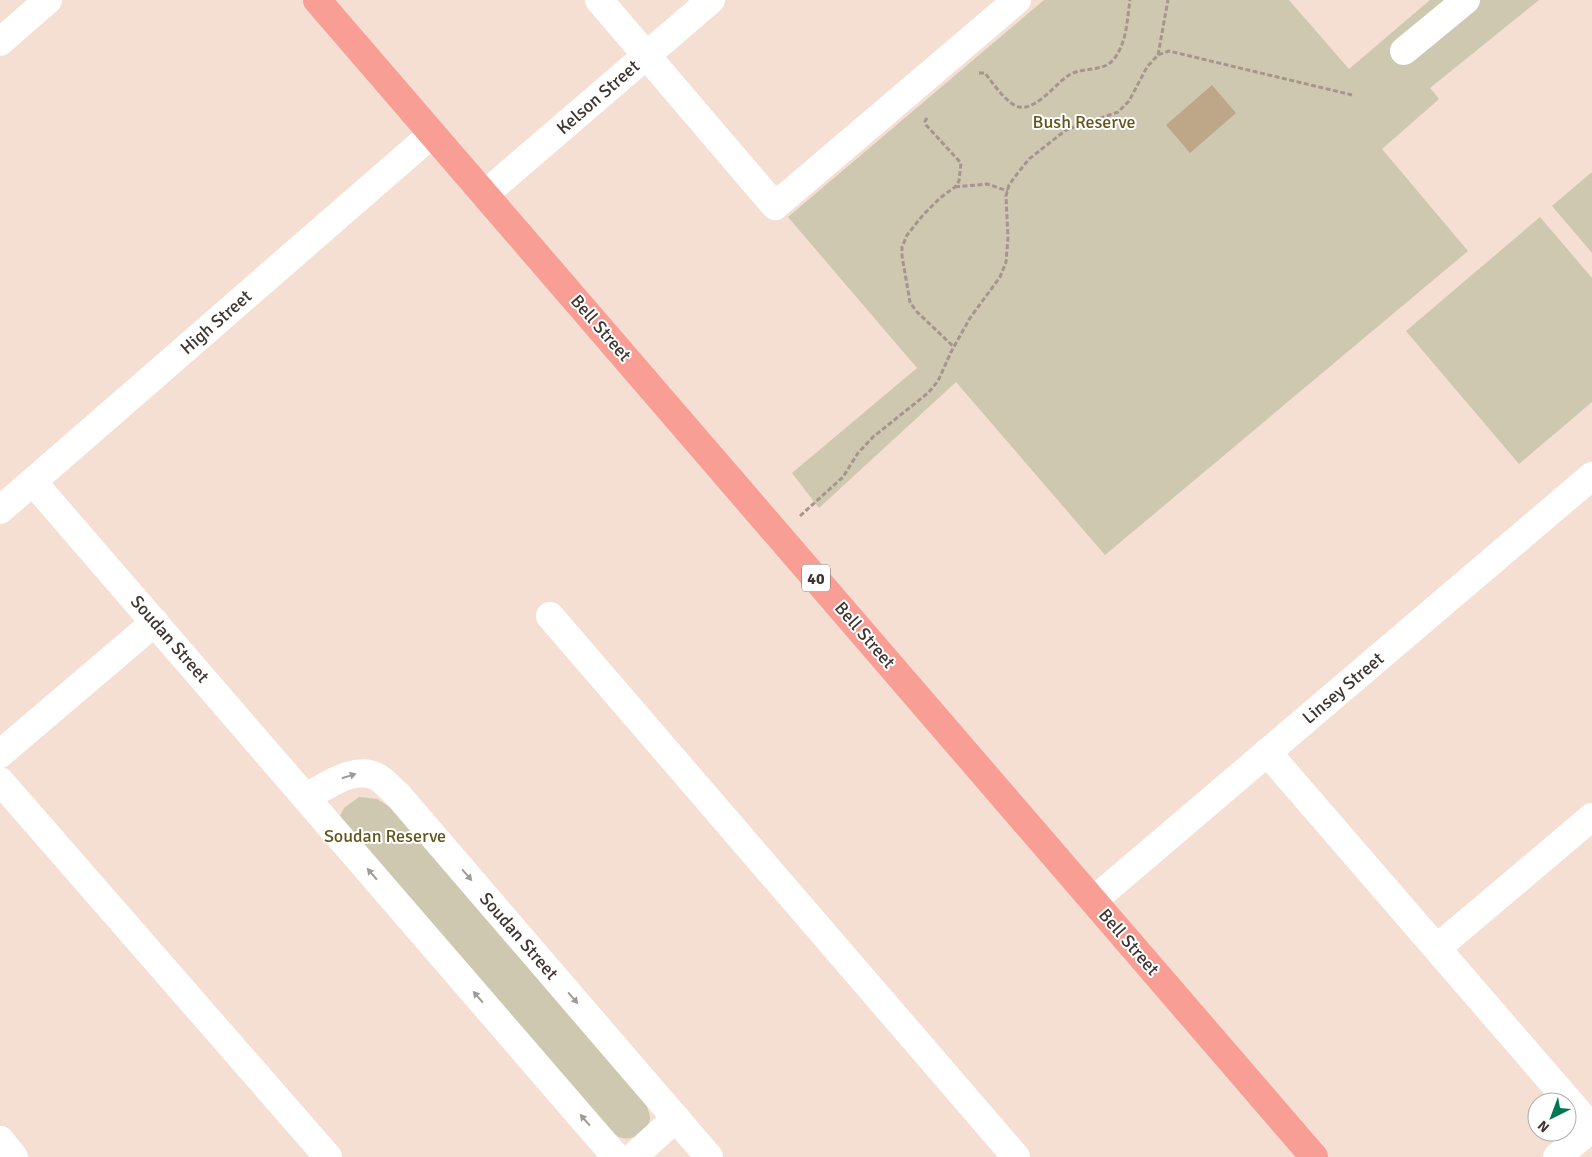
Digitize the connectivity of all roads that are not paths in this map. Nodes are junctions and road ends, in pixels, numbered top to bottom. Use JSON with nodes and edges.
{"nodes":[{"id":1,"x":48,"y":0,"type":"edge"},
{"id":2,"x":317,"y":0,"type":"edge"},
{"id":3,"x":599,"y":0,"type":"edge"},
{"id":4,"x":711,"y":0,"type":"edge"},
{"id":5,"x":1017,"y":0,"type":"edge"},
{"id":6,"x":1466,"y":0,"type":"edge"},
{"id":7,"x":0,"y":42,"type":"edge"},
{"id":8,"x":1404,"y":51,"type":"dead end"},
{"id":9,"x":647,"y":55,"type":"junction"},
{"id":10,"x":432,"y":134,"type":"junction"},
{"id":11,"x":485,"y":194,"type":"junction"},
{"id":12,"x":1592,"y":476,"type":"edge"},
{"id":13,"x":33,"y":482,"type":"junction"},
{"id":14,"x":0,"y":510,"type":"edge"},
{"id":15,"x":550,"y":616,"type":"dead end"},
{"id":16,"x":155,"y":622,"type":"junction"},
{"id":17,"x":1267,"y":752,"type":"junction"},
{"id":18,"x":0,"y":754,"type":"edge"},
{"id":19,"x":0,"y":782,"type":"edge"},
{"id":20,"x":306,"y":797,"type":"junction"},
{"id":21,"x":1592,"y":817,"type":"edge"},
{"id":22,"x":1094,"y":900,"type":"junction"},
{"id":23,"x":1437,"y":948,"type":"junction"},
{"id":24,"x":676,"y":1118,"type":"junction"},
{"id":25,"x":1592,"y":1128,"type":"edge"},
{"id":26,"x":0,"y":1140,"type":"edge"},
{"id":27,"x":14,"y":1157,"type":"edge"},
{"id":28,"x":328,"y":1157,"type":"edge"},
{"id":29,"x":616,"y":1157,"type":"edge"},
{"id":30,"x":633,"y":1157,"type":"edge"},
{"id":31,"x":709,"y":1157,"type":"edge"},
{"id":32,"x":1016,"y":1157,"type":"edge"},
{"id":33,"x":1314,"y":1157,"type":"edge"},
{"id":34,"x":1557,"y":1157,"type":"edge"}],
"edges":[{"from":1,"to":7,"type":"street"},
{"from":2,"to":10,"type":"highway","name":"Bell Street","number":"40"},
{"from":3,"to":9,"type":"street"},
{"from":4,"to":9,"type":"street","name":"Kelson Street"},
{"from":5,"to":9,"type":"street"},
{"from":6,"to":8,"type":"street"},
{"from":9,"to":11,"type":"street","name":"Kelson Street"},
{"from":10,"to":11,"type":"highway","name":"Bell Street","number":"40"},
{"from":10,"to":13,"type":"street","name":"High Street"},
{"from":11,"to":22,"type":"highway","name":"Bell Street","number":"40"},
{"from":12,"to":17,"type":"street","name":"Linsey Street"},
{"from":13,"to":14,"type":"street","name":"High Street"},
{"from":13,"to":16,"type":"street","name":"Soudan Street"},
{"from":15,"to":32,"type":"street"},
{"from":16,"to":18,"type":"street"},
{"from":16,"to":20,"type":"street","name":"Soudan Street"},
{"from":17,"to":22,"type":"street","name":"Linsey Street"},
{"from":17,"to":23,"type":"street"},
{"from":19,"to":28,"type":"street"},
{"from":20,"to":24,"type":"street","name":"Soudan Street","one_way":true},
{"from":29,"to":20,"type":"street","name":"Soudan Street","one_way":true},
{"from":21,"to":23,"type":"street"},
{"from":22,"to":33,"type":"highway","name":"Bell Street","number":"40"},
{"from":23,"to":25,"type":"street"},
{"from":24,"to":30,"type":"street"},
{"from":24,"to":31,"type":"street","name":"Soudan Street"},
{"from":25,"to":34,"type":"street"},
{"from":26,"to":27,"type":"street"}]}
